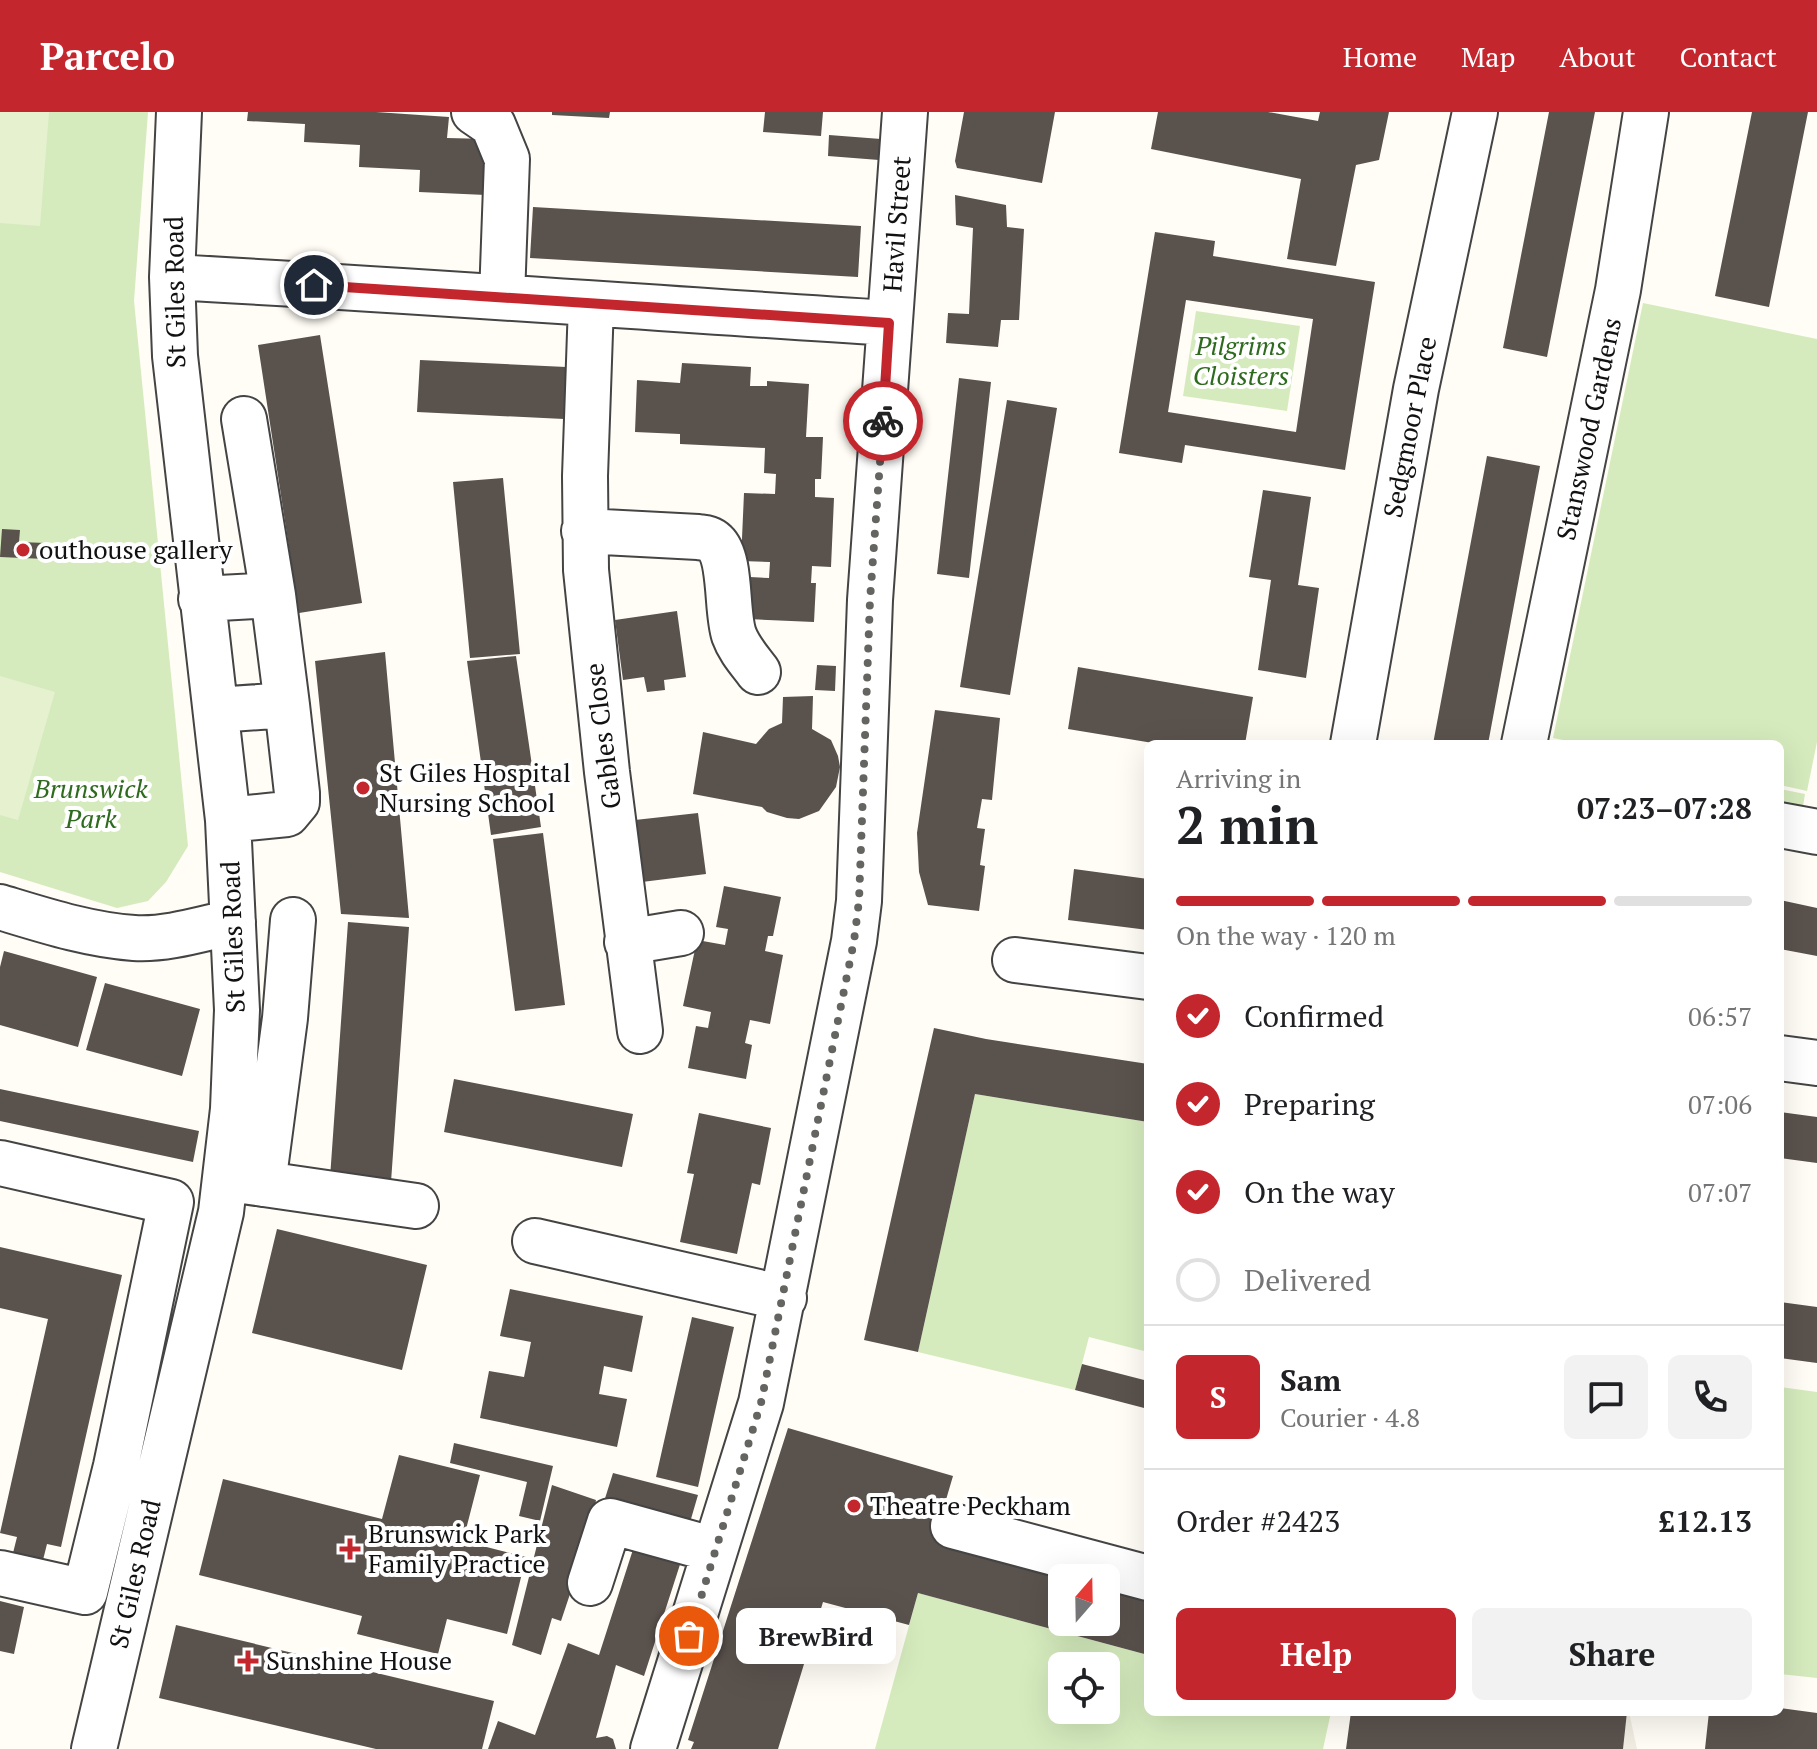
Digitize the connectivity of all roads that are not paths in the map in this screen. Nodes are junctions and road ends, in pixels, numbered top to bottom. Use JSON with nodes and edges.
{"nodes":[{"id":1,"x":179,"y":112,"type":"edge"},
{"id":2,"x":474,"y":112,"type":"edge"},
{"id":3,"x":905,"y":112,"type":"edge"},
{"id":4,"x":1475,"y":112,"type":"edge"},
{"id":5,"x":1646,"y":112,"type":"edge"},
{"id":6,"x":172,"y":277,"type":"junction"},
{"id":7,"x":502,"y":297,"type":"junction"},
{"id":8,"x":591,"y":304,"type":"junction"},
{"id":9,"x":889,"y":323,"type":"junction"},
{"id":10,"x":244,"y":419,"type":"dead end"},
{"id":11,"x":584,"y":531,"type":"junction"},
{"id":12,"x":273,"y":595,"type":"junction"},
{"id":13,"x":201,"y":599,"type":"junction"},
{"id":14,"x":758,"y":672,"type":"dead end"},
{"id":15,"x":287,"y":705,"type":"junction"},
{"id":16,"x":216,"y":710,"type":"junction"},
{"id":17,"x":1354,"y":740,"type":"edge"},
{"id":18,"x":1525,"y":740,"type":"edge"},
{"id":19,"x":228,"y":820,"type":"junction"},
{"id":20,"x":1784,"y":826,"type":"edge"},
{"id":21,"x":1817,"y":832,"type":"edge"},
{"id":22,"x":0,"y":907,"type":"edge"},
{"id":23,"x":293,"y":920,"type":"dead end"},
{"id":24,"x":233,"y":922,"type":"junction"},
{"id":25,"x":681,"y":933,"type":"dead end"},
{"id":26,"x":627,"y":942,"type":"junction"},
{"id":27,"x":1015,"y":960,"type":"dead end"},
{"id":28,"x":1144,"y":976,"type":"edge"},
{"id":29,"x":640,"y":1031,"type":"dead end"},
{"id":30,"x":1784,"y":1059,"type":"edge"},
{"id":31,"x":1817,"y":1063,"type":"edge"},
{"id":32,"x":0,"y":1163,"type":"edge"},
{"id":33,"x":244,"y":1181,"type":"junction"},
{"id":34,"x":416,"y":1206,"type":"dead end"},
{"id":35,"x":535,"y":1241,"type":"dead end"},
{"id":36,"x":784,"y":1298,"type":"junction"},
{"id":37,"x":953,"y":1526,"type":"dead end"},
{"id":38,"x":715,"y":1550,"type":"junction"},
{"id":39,"x":0,"y":1573,"type":"edge"},
{"id":40,"x":1144,"y":1577,"type":"edge"},
{"id":41,"x":590,"y":1583,"type":"dead end"},
{"id":42,"x":94,"y":1749,"type":"edge"},
{"id":43,"x":653,"y":1749,"type":"edge"}],
"edges":[{"from":1,"to":6,"type":"street","name":"St Giles Road"},
{"from":2,"to":7,"type":"street"},
{"from":3,"to":9,"type":"street","name":"Havil Street"},
{"from":4,"to":17,"type":"street","name":"Sedgmoor Place"},
{"from":5,"to":18,"type":"street","name":"Stanswood Gardens"},
{"from":6,"to":7,"type":"street"},
{"from":6,"to":13,"type":"street","name":"St Giles Road"},
{"from":7,"to":8,"type":"street"},
{"from":8,"to":9,"type":"street"},
{"from":8,"to":11,"type":"street","name":"Gables Close"},
{"from":9,"to":36,"type":"street","name":"Havil Street"},
{"from":10,"to":12,"type":"street"},
{"from":11,"to":14,"type":"street"},
{"from":11,"to":26,"type":"street","name":"Gables Close"},
{"from":12,"to":13,"type":"street"},
{"from":12,"to":15,"type":"street"},
{"from":13,"to":16,"type":"street","name":"St Giles Road"},
{"from":15,"to":16,"type":"street"},
{"from":15,"to":19,"type":"street"},
{"from":16,"to":19,"type":"street","name":"St Giles Road"},
{"from":19,"to":24,"type":"street","name":"St Giles Road"},
{"from":20,"to":21,"type":"street"},
{"from":22,"to":24,"type":"street"},
{"from":23,"to":33,"type":"street"},
{"from":24,"to":33,"type":"street","name":"St Giles Road"},
{"from":25,"to":26,"type":"street"},
{"from":26,"to":29,"type":"street","name":"Gables Close"},
{"from":27,"to":28,"type":"street"},
{"from":30,"to":31,"type":"street"},
{"from":32,"to":39,"type":"street"},
{"from":33,"to":34,"type":"street"},
{"from":33,"to":42,"type":"street","name":"St Giles Road"},
{"from":35,"to":36,"type":"street"},
{"from":36,"to":38,"type":"street","name":"Havil Street"},
{"from":37,"to":40,"type":"street"},
{"from":38,"to":41,"type":"street"},
{"from":38,"to":43,"type":"street","name":"Havil Street"}]}
